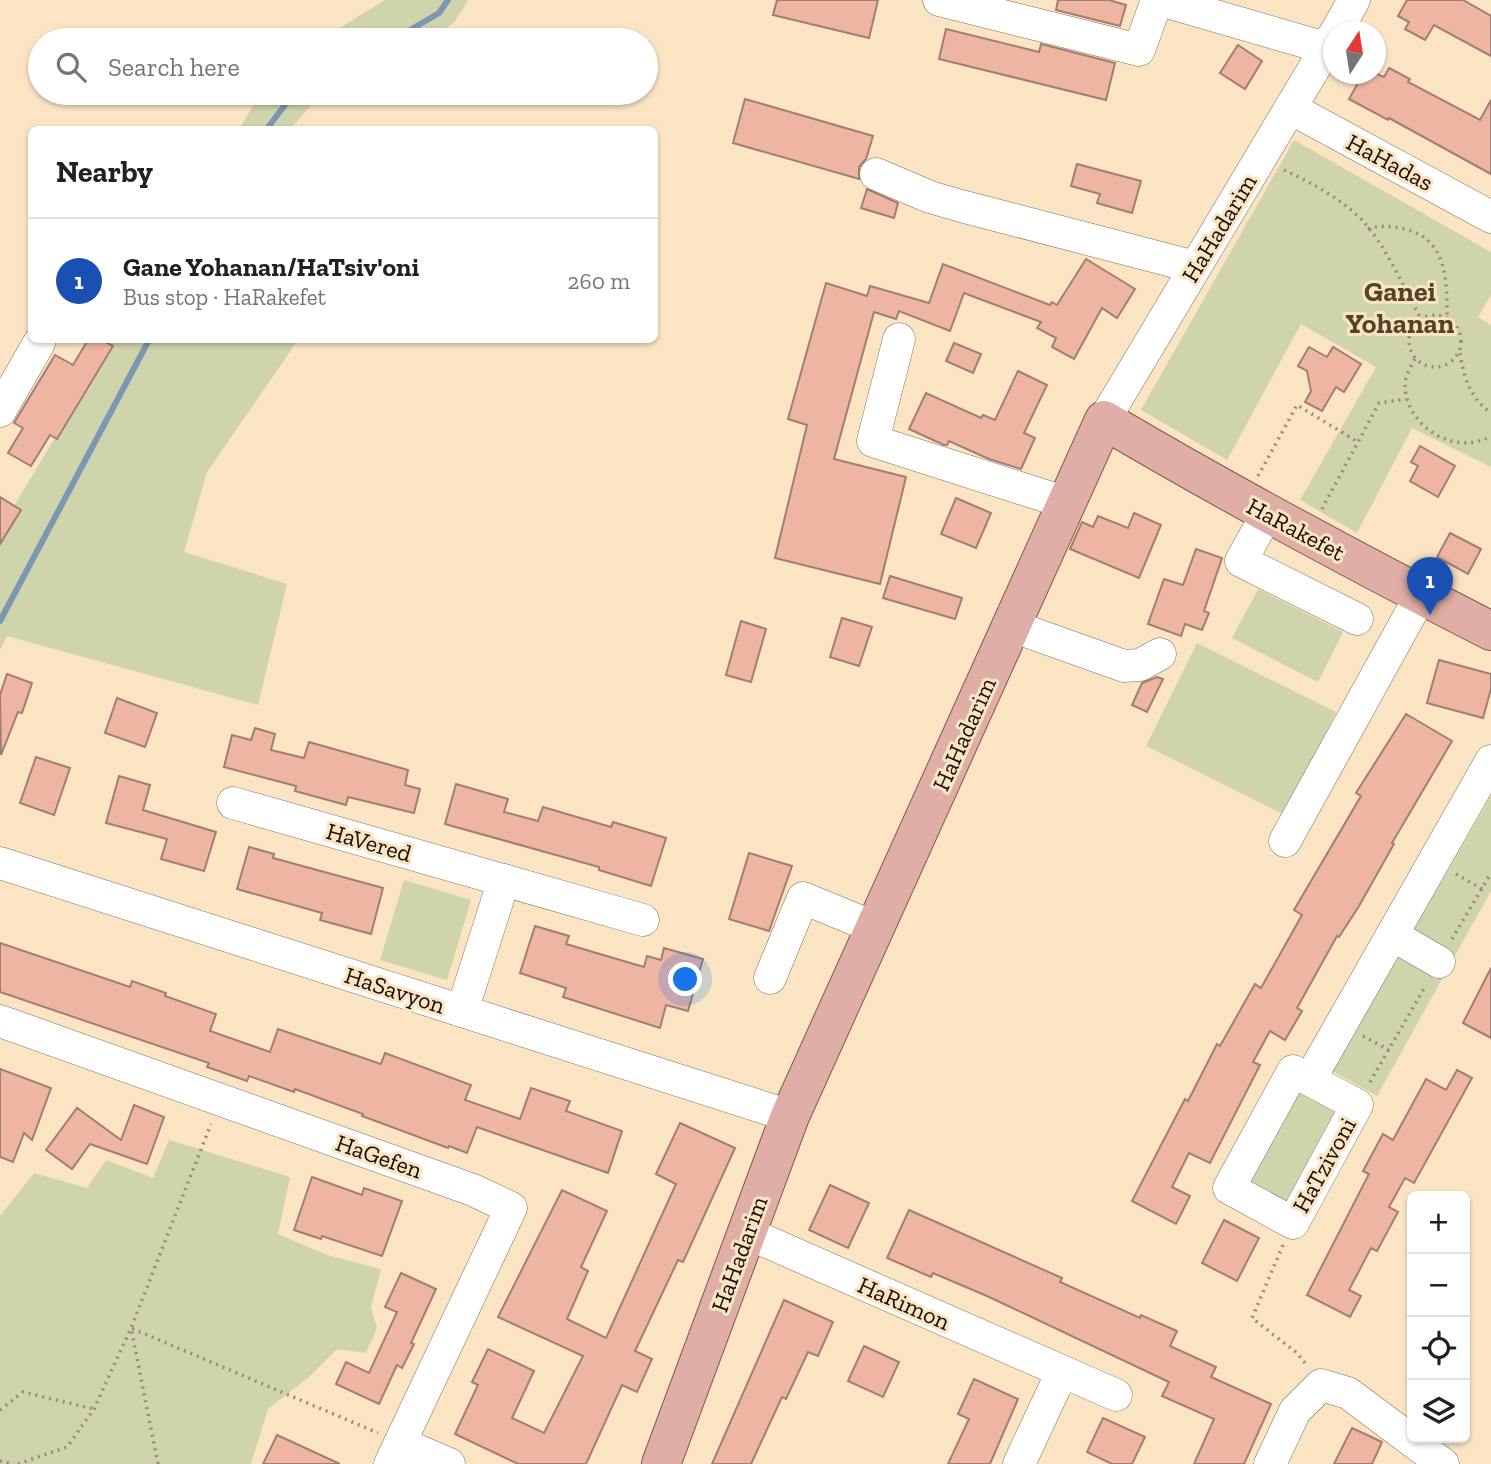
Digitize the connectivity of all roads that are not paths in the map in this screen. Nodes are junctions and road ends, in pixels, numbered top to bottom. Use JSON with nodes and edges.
{"nodes":[{"id":1,"x":939,"y":0,"type":"edge"},
{"id":2,"x":1158,"y":0,"type":"edge"},
{"id":3,"x":1354,"y":0,"type":"edge"},
{"id":4,"x":1342,"y":21,"type":"edge"},
{"id":5,"x":1323,"y":36,"type":"edge"},
{"id":6,"x":1323,"y":53,"type":"edge"},
{"id":7,"x":1290,"y":108,"type":"junction"},
{"id":8,"x":876,"y":174,"type":"dead end"},
{"id":9,"x":1491,"y":217,"type":"edge"},
{"id":10,"x":1195,"y":267,"type":"junction"},
{"id":11,"x":899,"y":339,"type":"dead end"},
{"id":12,"x":39,"y":343,"type":"dead end"},
{"id":13,"x":0,"y":411,"type":"edge"},
{"id":14,"x":1104,"y":420,"type":"junction"},
{"id":15,"x":1067,"y":503,"type":"junction"},
{"id":16,"x":1255,"y":508,"type":"junction"},
{"id":17,"x":1421,"y":595,"type":"junction"},
{"id":18,"x":1357,"y":619,"type":"dead end"},
{"id":19,"x":1012,"y":626,"type":"junction"},
{"id":20,"x":1491,"y":631,"type":"edge"},
{"id":21,"x":1160,"y":654,"type":"dead end"},
{"id":22,"x":1491,"y":761,"type":"edge"},
{"id":23,"x":233,"y":803,"type":"dead end"},
{"id":24,"x":1480,"y":804,"type":"edge"},
{"id":25,"x":1284,"y":841,"type":"dead end"},
{"id":26,"x":0,"y":863,"type":"edge"},
{"id":27,"x":504,"y":880,"type":"junction"},
{"id":28,"x":643,"y":920,"type":"dead end"},
{"id":29,"x":876,"y":928,"type":"junction"},
{"id":30,"x":1392,"y":935,"type":"junction"},
{"id":31,"x":1439,"y":962,"type":"road end"},
{"id":32,"x":770,"y":978,"type":"dead end"},
{"id":33,"x":462,"y":1011,"type":"junction"},
{"id":34,"x":0,"y":1021,"type":"edge"},
{"id":35,"x":1310,"y":1079,"type":"junction"},
{"id":36,"x":790,"y":1116,"type":"junction"},
{"id":37,"x":747,"y":1233,"type":"junction"},
{"id":38,"x":1062,"y":1372,"type":"junction"},
{"id":39,"x":1116,"y":1395,"type":"dead end"},
{"id":40,"x":395,"y":1453,"type":"edge"},
{"id":41,"x":449,"y":1464,"type":"edge"},
{"id":42,"x":661,"y":1464,"type":"edge"},
{"id":43,"x":1019,"y":1464,"type":"edge"},
{"id":44,"x":1270,"y":1464,"type":"edge"},
{"id":45,"x":1443,"y":1464,"type":"edge"}],
"edges":[{"from":1,"to":2,"type":"street"},
{"from":2,"to":5,"type":"street"},
{"from":3,"to":4,"type":"street","name":"HaHadarim"},
{"from":6,"to":7,"type":"street","name":"HaHadarim"},
{"from":7,"to":9,"type":"street","name":"HaHadas"},
{"from":7,"to":10,"type":"street","name":"HaHadarim"},
{"from":8,"to":10,"type":"street"},
{"from":10,"to":14,"type":"street","name":"HaHadarim"},
{"from":11,"to":15,"type":"street"},
{"from":12,"to":13,"type":"street"},
{"from":14,"to":15,"type":"main road","name":"HaHadarim"},
{"from":14,"to":16,"type":"main road","name":"HaRakefet"},
{"from":15,"to":19,"type":"main road","name":"HaHadarim"},
{"from":16,"to":17,"type":"main road","name":"HaRakefet"},
{"from":16,"to":18,"type":"street"},
{"from":17,"to":20,"type":"main road","name":"HaRakefet"},
{"from":17,"to":25,"type":"street"},
{"from":19,"to":21,"type":"street"},
{"from":19,"to":29,"type":"main road","name":"HaHadarim"},
{"from":22,"to":24,"type":"street"},
{"from":23,"to":27,"type":"street","name":"HaVered"},
{"from":24,"to":30,"type":"street"},
{"from":26,"to":33,"type":"street","name":"HaSavyon"},
{"from":27,"to":28,"type":"street","name":"HaVered"},
{"from":27,"to":33,"type":"street"},
{"from":29,"to":32,"type":"street"},
{"from":29,"to":36,"type":"main road","name":"HaHadarim"},
{"from":30,"to":31,"type":"street"},
{"from":30,"to":35,"type":"street"},
{"from":33,"to":36,"type":"street","name":"HaSavyon"},
{"from":34,"to":40,"type":"street","name":"HaGefen"},
{"from":35,"to":35,"type":"street","name":"HaTzivoni"},
{"from":36,"to":37,"type":"main road","name":"HaHadarim"},
{"from":37,"to":38,"type":"street","name":"HaRimon"},
{"from":37,"to":42,"type":"main road","name":"HaHadarim"},
{"from":38,"to":39,"type":"street","name":"HaRimon"},
{"from":38,"to":43,"type":"street"},
{"from":40,"to":41,"type":"street"},
{"from":44,"to":45,"type":"street"}]}
